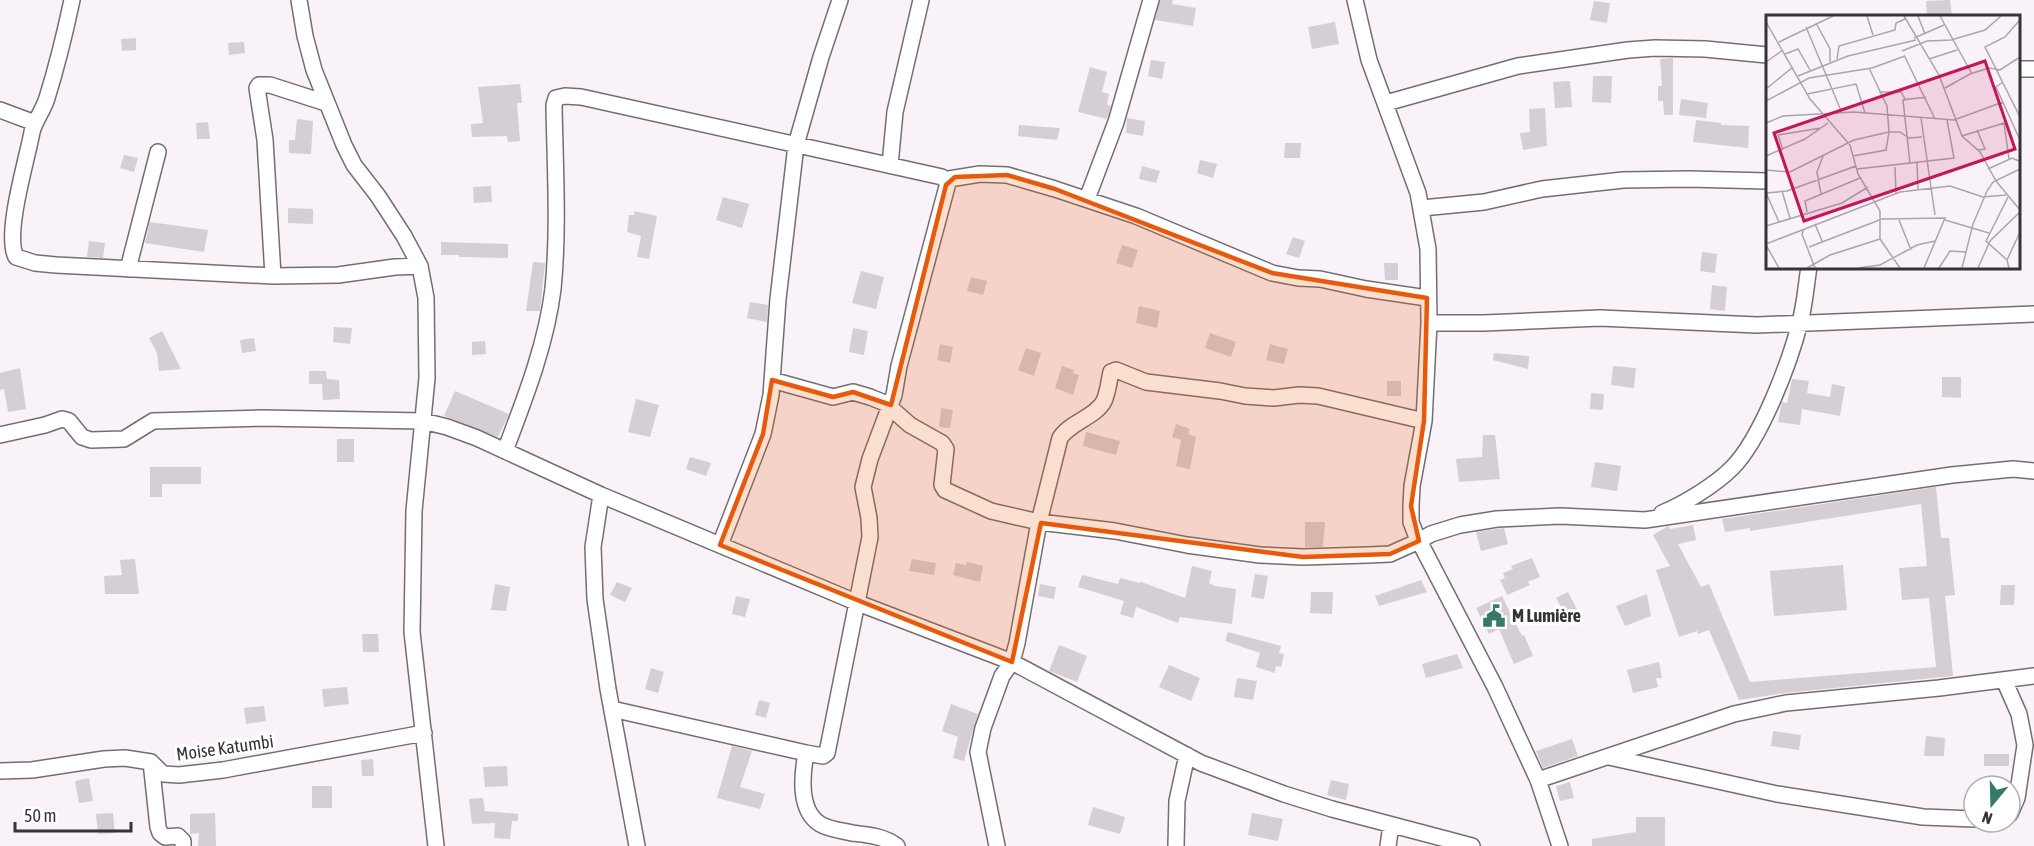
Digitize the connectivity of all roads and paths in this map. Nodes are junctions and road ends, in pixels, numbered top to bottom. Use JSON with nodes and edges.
{"nodes":[{"id":1,"x":72,"y":0,"type":"edge"},
{"id":2,"x":299,"y":0,"type":"edge"},
{"id":3,"x":840,"y":0,"type":"edge"},
{"id":4,"x":921,"y":0,"type":"edge"},
{"id":5,"x":1151,"y":0,"type":"edge"},
{"id":6,"x":1355,"y":0,"type":"edge"},
{"id":7,"x":1766,"y":55,"type":"edge"},
{"id":8,"x":326,"y":103,"type":"junction"},
{"id":9,"x":1386,"y":103,"type":"junction"},
{"id":10,"x":0,"y":110,"type":"edge"},
{"id":11,"x":35,"y":123,"type":"junction"},
{"id":12,"x":796,"y":145,"type":"junction"},
{"id":13,"x":158,"y":152,"type":"dead end"},
{"id":14,"x":890,"y":165,"type":"junction"},
{"id":15,"x":1766,"y":181,"type":"edge"},
{"id":16,"x":948,"y":182,"type":"junction"},
{"id":17,"x":1087,"y":199,"type":"junction"},
{"id":18,"x":1422,"y":208,"type":"junction"},
{"id":19,"x":420,"y":266,"type":"junction"},
{"id":20,"x":1809,"y":268,"type":"edge"},
{"id":21,"x":128,"y":269,"type":"junction"},
{"id":22,"x":273,"y":276,"type":"junction"},
{"id":23,"x":1427,"y":298,"type":"junction"},
{"id":24,"x":2034,"y":314,"type":"edge"},
{"id":25,"x":1800,"y":322,"type":"junction"},
{"id":26,"x":1429,"y":323,"type":"junction"},
{"id":27,"x":772,"y":380,"type":"junction"},
{"id":28,"x":890,"y":408,"type":"junction"},
{"id":29,"x":1424,"y":421,"type":"junction"},
{"id":30,"x":423,"y":422,"type":"junction"},
{"id":31,"x":0,"y":435,"type":"edge"},
{"id":32,"x":505,"y":451,"type":"junction"},
{"id":33,"x":2034,"y":471,"type":"edge"},
{"id":34,"x":601,"y":495,"type":"junction"},
{"id":35,"x":1646,"y":520,"type":"junction"},
{"id":36,"x":1039,"y":522,"type":"junction"},
{"id":37,"x":1419,"y":541,"type":"junction"},
{"id":38,"x":720,"y":544,"type":"junction"},
{"id":39,"x":858,"y":603,"type":"junction"},
{"id":40,"x":1012,"y":662,"type":"junction"},
{"id":41,"x":2034,"y":676,"type":"edge"},
{"id":42,"x":2004,"y":680,"type":"junction"},
{"id":43,"x":612,"y":709,"type":"junction"},
{"id":44,"x":424,"y":734,"type":"junction"},
{"id":45,"x":806,"y":753,"type":"junction"},
{"id":46,"x":1187,"y":755,"type":"junction"},
{"id":47,"x":1609,"y":757,"type":"junction"},
{"id":48,"x":151,"y":762,"type":"junction"},
{"id":49,"x":0,"y":771,"type":"edge"},
{"id":50,"x":2021,"y":774,"type":"edge"},
{"id":51,"x":1538,"y":780,"type":"junction"},
{"id":52,"x":1962,"y":819,"type":"edge"},
{"id":53,"x":1391,"y":825,"type":"junction"},
{"id":54,"x":183,"y":846,"type":"edge"},
{"id":55,"x":436,"y":846,"type":"edge"},
{"id":56,"x":637,"y":846,"type":"edge"},
{"id":57,"x":897,"y":846,"type":"edge"},
{"id":58,"x":997,"y":846,"type":"edge"},
{"id":59,"x":1176,"y":846,"type":"edge"},
{"id":60,"x":1388,"y":846,"type":"edge"},
{"id":61,"x":1472,"y":846,"type":"edge"},
{"id":62,"x":1560,"y":846,"type":"edge"}],
"edges":[{"from":1,"to":11,"type":"street"},
{"from":2,"to":8,"type":"street"},
{"from":3,"to":12,"type":"street"},
{"from":4,"to":14,"type":"street"},
{"from":5,"to":17,"type":"street"},
{"from":6,"to":9,"type":"street"},
{"from":7,"to":9,"type":"street"},
{"from":8,"to":19,"type":"street"},
{"from":8,"to":22,"type":"street"},
{"from":9,"to":18,"type":"street"},
{"from":10,"to":11,"type":"street"},
{"from":11,"to":21,"type":"street"},
{"from":12,"to":14,"type":"street"},
{"from":12,"to":27,"type":"street"},
{"from":12,"to":32,"type":"street"},
{"from":13,"to":21,"type":"street"},
{"from":14,"to":16,"type":"street"},
{"from":15,"to":18,"type":"street"},
{"from":16,"to":17,"type":"street"},
{"from":16,"to":28,"type":"street"},
{"from":17,"to":23,"type":"street"},
{"from":18,"to":23,"type":"street"},
{"from":19,"to":22,"type":"street"},
{"from":19,"to":30,"type":"street"},
{"from":20,"to":25,"type":"street"},
{"from":21,"to":22,"type":"street"},
{"from":23,"to":26,"type":"street"},
{"from":24,"to":25,"type":"street"},
{"from":25,"to":26,"type":"street"},
{"from":25,"to":35,"type":"street"},
{"from":26,"to":29,"type":"street"},
{"from":27,"to":28,"type":"street"},
{"from":27,"to":38,"type":"street"},
{"from":28,"to":36,"type":"street"},
{"from":28,"to":39,"type":"street"},
{"from":29,"to":36,"type":"street"},
{"from":29,"to":37,"type":"street"},
{"from":30,"to":31,"type":"street"},
{"from":30,"to":32,"type":"street"},
{"from":30,"to":44,"type":"street"},
{"from":32,"to":34,"type":"street"},
{"from":33,"to":35,"type":"street"},
{"from":34,"to":38,"type":"street"},
{"from":34,"to":43,"type":"street"},
{"from":35,"to":37,"type":"street"},
{"from":36,"to":37,"type":"street"},
{"from":36,"to":40,"type":"street"},
{"from":37,"to":51,"type":"street"},
{"from":38,"to":39,"type":"street"},
{"from":39,"to":40,"type":"street"},
{"from":39,"to":45,"type":"street"},
{"from":40,"to":46,"type":"street"},
{"from":40,"to":58,"type":"street"},
{"from":41,"to":42,"type":"street"},
{"from":42,"to":47,"type":"street"},
{"from":42,"to":50,"type":"street"},
{"from":43,"to":45,"type":"street"},
{"from":43,"to":56,"type":"street"},
{"from":44,"to":48,"type":"street","name":"Moise Katumbi"},
{"from":44,"to":55,"type":"street"},
{"from":45,"to":57,"type":"street"},
{"from":46,"to":53,"type":"street"},
{"from":46,"to":59,"type":"street"},
{"from":47,"to":51,"type":"street"},
{"from":47,"to":52,"type":"street"},
{"from":48,"to":49,"type":"street","name":"Moise Katumbi"},
{"from":48,"to":54,"type":"street"},
{"from":51,"to":62,"type":"street"},
{"from":53,"to":60,"type":"street"},
{"from":53,"to":61,"type":"street"}]}
